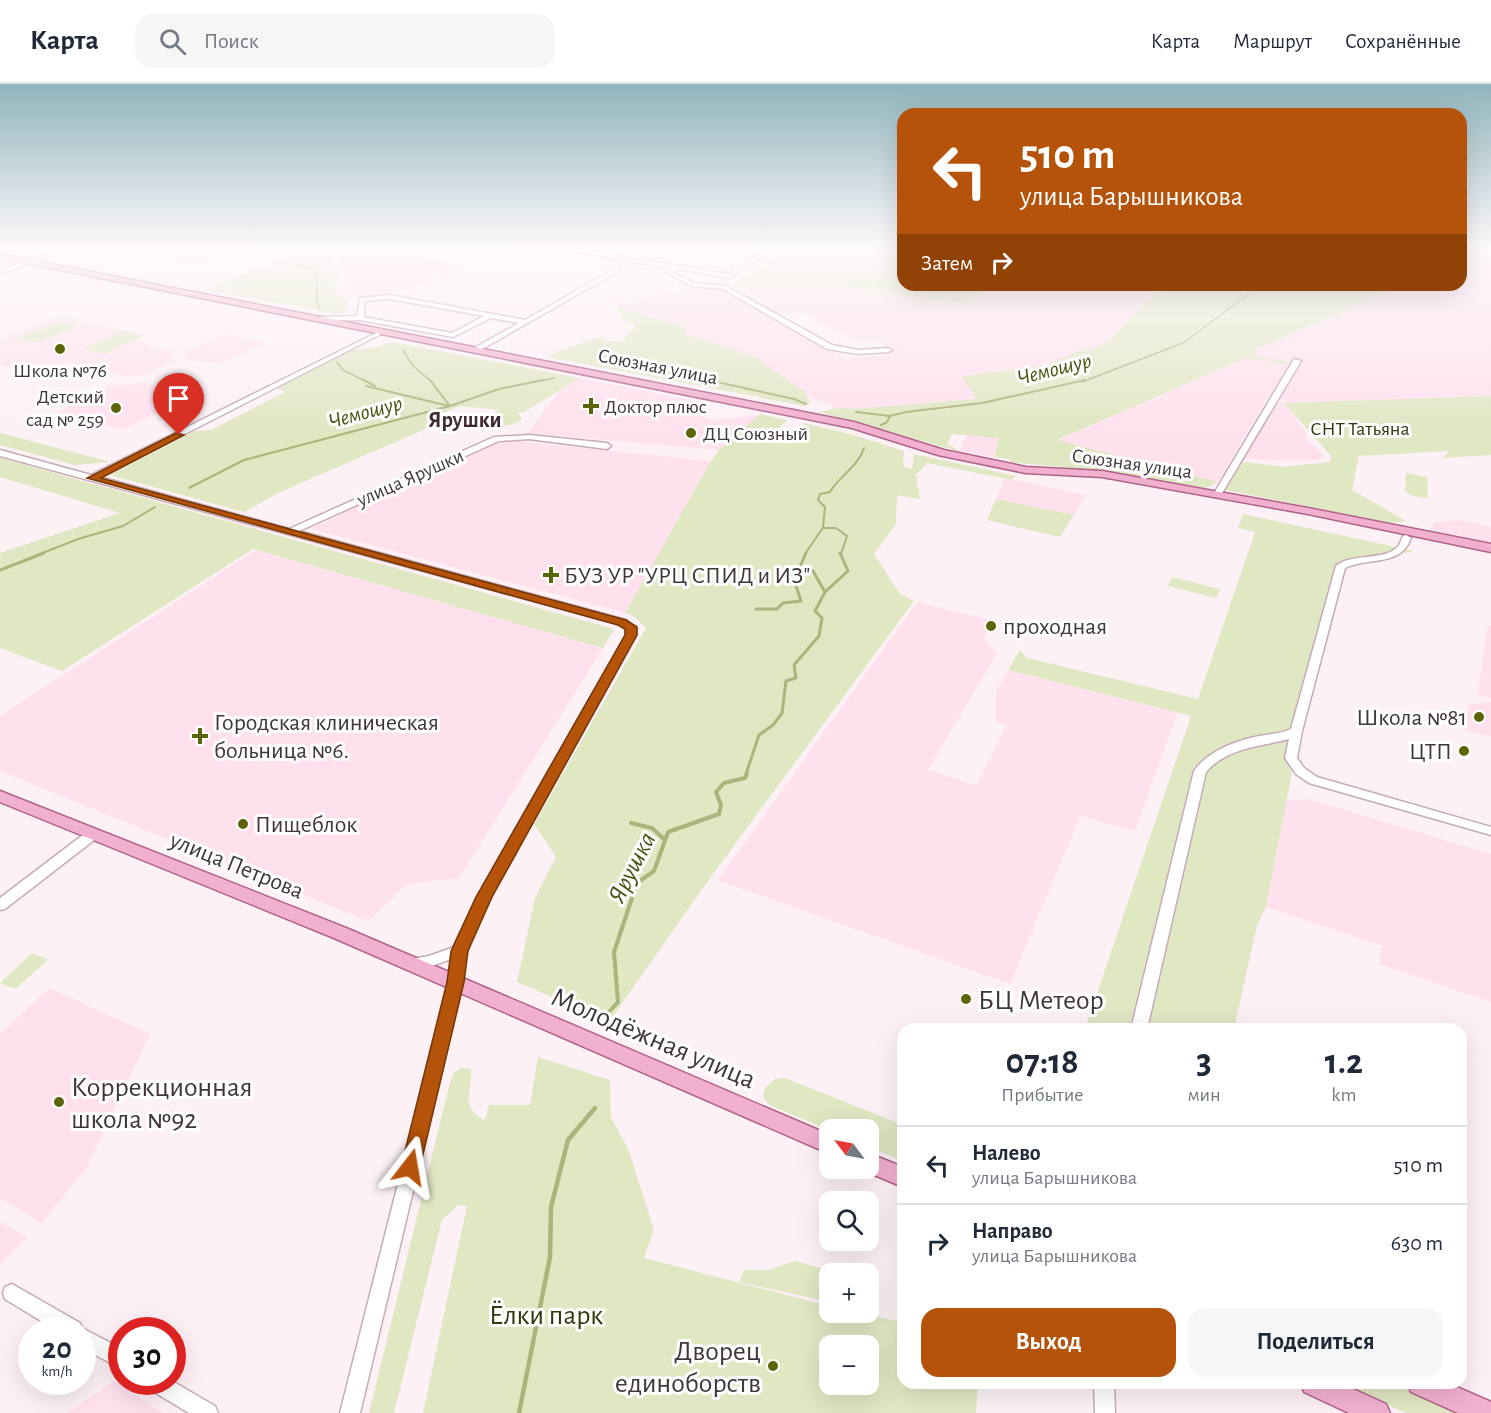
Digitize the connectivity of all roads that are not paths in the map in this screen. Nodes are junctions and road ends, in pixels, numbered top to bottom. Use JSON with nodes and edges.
{"nodes":[{"id":1,"x":262,"y":308,"type":"edge"},
{"id":2,"x":361,"y":308,"type":"edge"},
{"id":3,"x":452,"y":308,"type":"edge"},
{"id":4,"x":550,"y":308,"type":"edge"},
{"id":5,"x":761,"y":308,"type":"edge"},
{"id":6,"x":491,"y":315,"type":"junction"},
{"id":7,"x":360,"y":318,"type":"junction"},
{"id":8,"x":317,"y":319,"type":"junction"},
{"id":9,"x":526,"y":322,"type":"junction"},
{"id":10,"x":382,"y":332,"type":"junction"},
{"id":11,"x":477,"y":350,"type":"junction"},
{"id":12,"x":888,"y":350,"type":"dead end"},
{"id":13,"x":1297,"y":362,"type":"dead end"},
{"id":14,"x":607,"y":446,"type":"dead end"},
{"id":15,"x":0,"y":453,"type":"edge"},
{"id":16,"x":92,"y":478,"type":"junction"},
{"id":17,"x":1217,"y":495,"type":"junction"},
{"id":18,"x":1307,"y":513,"type":"junction"},
{"id":19,"x":289,"y":532,"type":"junction"},
{"id":20,"x":1406,"y":538,"type":"junction"},
{"id":21,"x":1491,"y":548,"type":"edge"},
{"id":22,"x":1491,"y":556,"type":"edge"},
{"id":23,"x":1296,"y":731,"type":"junction"},
{"id":24,"x":0,"y":796,"type":"edge"},
{"id":25,"x":1491,"y":831,"type":"edge"},
{"id":26,"x":93,"y":834,"type":"junction"},
{"id":27,"x":0,"y":905,"type":"edge"},
{"id":28,"x":459,"y":951,"type":"junction"},
{"id":29,"x":410,"y":964,"type":"junction"},
{"id":30,"x":456,"y":982,"type":"junction"},
{"id":31,"x":1140,"y":1023,"type":"edge"},
{"id":32,"x":819,"y":1140,"type":"edge"},
{"id":33,"x":879,"y":1167,"type":"edge"},
{"id":34,"x":897,"y":1174,"type":"edge"},
{"id":35,"x":12,"y":1293,"type":"dead end"},
{"id":36,"x":52,"y":1317,"type":"edge"},
{"id":37,"x":1104,"y":1389,"type":"edge"},
{"id":38,"x":1326,"y":1389,"type":"edge"},
{"id":39,"x":1433,"y":1389,"type":"edge"},
{"id":40,"x":178,"y":1395,"type":"edge"},
{"id":41,"x":208,"y":1413,"type":"edge"},
{"id":42,"x":350,"y":1413,"type":"edge"},
{"id":43,"x":1105,"y":1413,"type":"edge"},
{"id":44,"x":1377,"y":1413,"type":"edge"},
{"id":45,"x":1487,"y":1413,"type":"edge"}],
"edges":[{"from":1,"to":8,"type":"main road","name":"Союзная улица"},
{"from":2,"to":7,"type":"street"},
{"from":3,"to":6,"type":"street"},
{"from":4,"to":9,"type":"street"},
{"from":5,"to":12,"type":"street"},
{"from":6,"to":7,"type":"street"},
{"from":6,"to":9,"type":"street"},
{"from":7,"to":8,"type":"street"},
{"from":8,"to":10,"type":"main road","name":"Союзная улица"},
{"from":9,"to":11,"type":"street"},
{"from":10,"to":11,"type":"main road","name":"Союзная улица"},
{"from":10,"to":16,"type":"street"},
{"from":11,"to":17,"type":"main road","name":"Союзная улица"},
{"from":13,"to":17,"type":"street"},
{"from":14,"to":19,"type":"street","name":"улица Ярушки"},
{"from":15,"to":16,"type":"street"},
{"from":16,"to":19,"type":"street"},
{"from":17,"to":18,"type":"main road","name":"Союзная улица"},
{"from":18,"to":20,"type":"main road","name":"Союзная улица"},
{"from":18,"to":21,"type":"main road","name":"Союзная улица"},
{"from":19,"to":28,"type":"street"},
{"from":20,"to":22,"type":"main road","name":"Союзная улица"},
{"from":20,"to":23,"type":"street"},
{"from":23,"to":25,"type":"street"},
{"from":23,"to":31,"type":"street"},
{"from":24,"to":26,"type":"main road","name":"улица Петрова"},
{"from":26,"to":27,"type":"street"},
{"from":26,"to":29,"type":"main road","name":"улица Петрова"},
{"from":28,"to":29,"type":"street"},
{"from":28,"to":30,"type":"street"},
{"from":29,"to":30,"type":"main road","name":"улица Петрова"},
{"from":30,"to":32,"type":"main road","name":"Молодёжная улица"},
{"from":30,"to":42,"type":"street"},
{"from":33,"to":34,"type":"main road"},
{"from":35,"to":36,"type":"street"},
{"from":37,"to":43,"type":"street"},
{"from":38,"to":44,"type":"main road"},
{"from":39,"to":45,"type":"main road"},
{"from":40,"to":41,"type":"street"}]}
